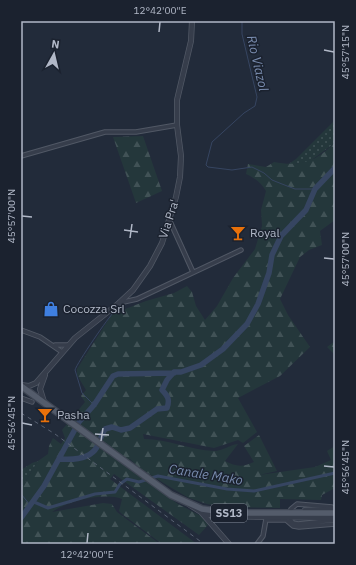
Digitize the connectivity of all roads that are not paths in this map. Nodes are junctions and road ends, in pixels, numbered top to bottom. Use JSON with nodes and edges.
{"nodes":[{"id":1,"x":192,"y":21,"type":"edge"},
{"id":2,"x":177,"y":125,"type":"junction"},
{"id":3,"x":21,"y":156,"type":"edge"},
{"id":4,"x":169,"y":219,"type":"junction"},
{"id":5,"x":240,"y":250,"type":"dead end"},
{"id":6,"x":193,"y":272,"type":"junction"},
{"id":7,"x":119,"y":303,"type":"junction"},
{"id":8,"x":21,"y":330,"type":"edge"},
{"id":9,"x":50,"y":343,"type":"junction"},
{"id":10,"x":68,"y":345,"type":"junction"},
{"id":11,"x":62,"y":352,"type":"junction"},
{"id":12,"x":45,"y":374,"type":"junction"},
{"id":13,"x":21,"y":386,"type":"edge"},
{"id":14,"x":21,"y":398,"type":"edge"},
{"id":15,"x":32,"y":402,"type":"dead end"},
{"id":16,"x":44,"y":402,"type":"junction"},
{"id":17,"x":190,"y":505,"type":"junction"},
{"id":18,"x":335,"y":508,"type":"edge"},
{"id":19,"x":291,"y":509,"type":"dead end"},
{"id":20,"x":201,"y":512,"type":"junction"},
{"id":21,"x":335,"y":513,"type":"edge"},
{"id":22,"x":214,"y":516,"type":"junction"},
{"id":23,"x":267,"y":517,"type":"junction"},
{"id":24,"x":290,"y":519,"type":"dead end"},
{"id":25,"x":335,"y":519,"type":"edge"},
{"id":26,"x":335,"y":524,"type":"edge"},
{"id":27,"x":212,"y":525,"type":"junction"},
{"id":28,"x":229,"y":544,"type":"edge"},
{"id":29,"x":257,"y":544,"type":"edge"}],
"edges":[{"from":1,"to":2,"type":"street","name":"Via Pra'"},
{"from":2,"to":3,"type":"street"},
{"from":2,"to":4,"type":"street","name":"Via Pra'"},
{"from":4,"to":6,"type":"street"},
{"from":4,"to":7,"type":"street","name":"Via Pra'"},
{"from":5,"to":6,"type":"street"},
{"from":6,"to":7,"type":"street"},
{"from":7,"to":10,"type":"street","name":"Via Pra'"},
{"from":8,"to":9,"type":"street"},
{"from":9,"to":10,"type":"street"},
{"from":9,"to":11,"type":"street"},
{"from":10,"to":11,"type":"street","name":"Via Pra'"},
{"from":11,"to":12,"type":"street","name":"Via Pra'"},
{"from":12,"to":13,"type":"street","name":"Via Pra'"},
{"from":12,"to":16,"type":"street","name":"Via Pra'"},
{"from":13,"to":16,"type":"main road","number":"SS13"},
{"from":14,"to":15,"type":"street"},
{"from":16,"to":17,"type":"main road","number":"SS13"},
{"from":17,"to":20,"type":"street"},
{"from":17,"to":23,"type":"main road","number":"SS13"},
{"from":18,"to":19,"type":"street"},
{"from":18,"to":23,"type":"street"},
{"from":20,"to":22,"type":"street"},
{"from":20,"to":27,"type":"street"},
{"from":21,"to":23,"type":"main road","number":"SS13"},
{"from":22,"to":23,"type":"street"},
{"from":22,"to":27,"type":"street"},
{"from":23,"to":25,"type":"street"},
{"from":23,"to":26,"type":"street"},
{"from":23,"to":29,"type":"street"},
{"from":24,"to":25,"type":"street"},
{"from":27,"to":28,"type":"street"}]}
